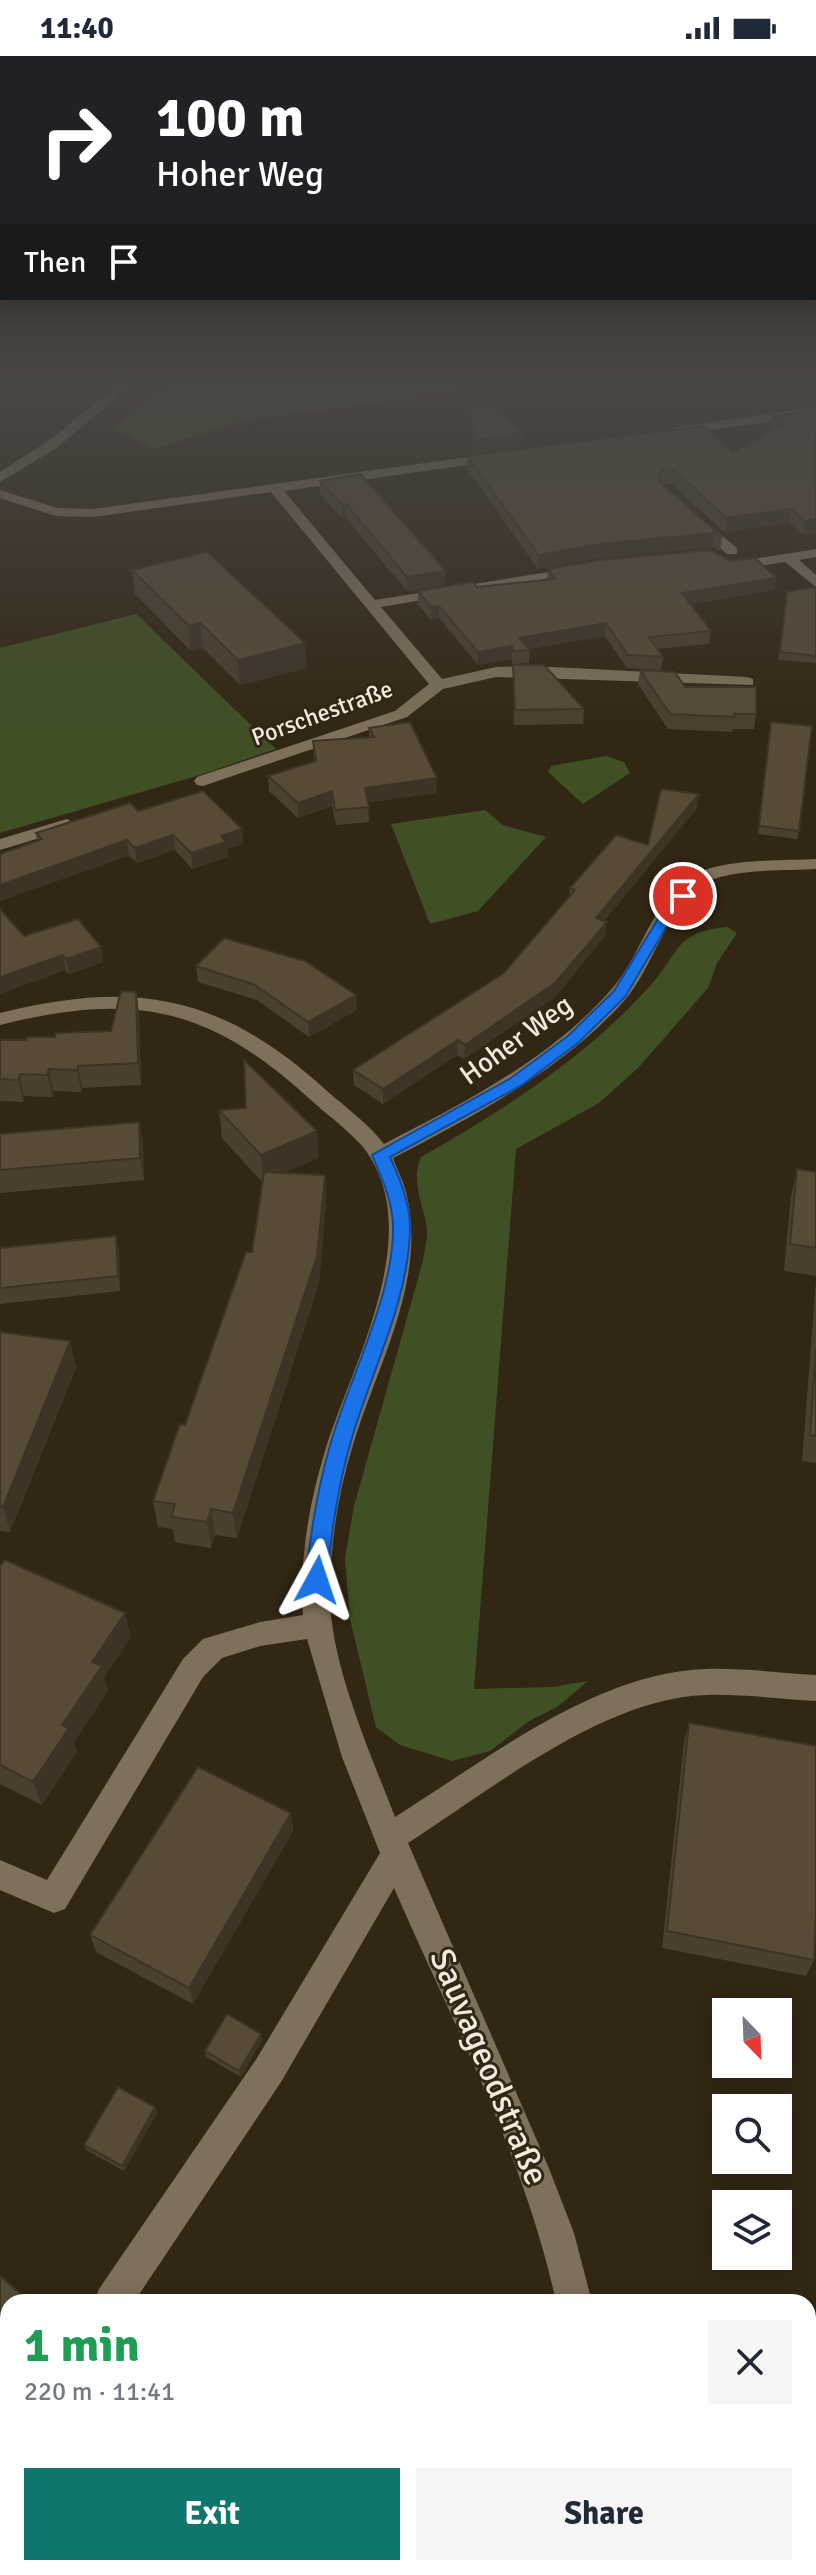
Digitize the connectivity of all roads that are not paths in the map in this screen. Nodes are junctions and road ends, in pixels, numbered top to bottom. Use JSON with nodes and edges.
{"nodes":[{"id":1,"x":14,"y":499,"type":"edge"},
{"id":2,"x":208,"y":499,"type":"edge"},
{"id":3,"x":283,"y":499,"type":"edge"},
{"id":4,"x":688,"y":511,"type":"edge"},
{"id":5,"x":732,"y":551,"type":"junction"},
{"id":6,"x":812,"y":553,"type":"edge"},
{"id":7,"x":788,"y":557,"type":"junction"},
{"id":8,"x":600,"y":565,"type":"edge"},
{"id":9,"x":816,"y":583,"type":"edge"},
{"id":10,"x":369,"y":605,"type":"junction"},
{"id":11,"x":747,"y":682,"type":"dead end"},
{"id":12,"x":438,"y":685,"type":"junction"},
{"id":13,"x":203,"y":781,"type":"dead end"},
{"id":14,"x":83,"y":819,"type":"edge"},
{"id":15,"x":0,"y":845,"type":"edge"},
{"id":16,"x":816,"y":864,"type":"edge"},
{"id":17,"x":0,"y":1019,"type":"edge"},
{"id":18,"x":381,"y":1155,"type":"junction"},
{"id":19,"x":317,"y":1625,"type":"junction"},
{"id":20,"x":816,"y":1688,"type":"edge"},
{"id":21,"x":394,"y":1845,"type":"junction"},
{"id":22,"x":0,"y":1875,"type":"edge"},
{"id":23,"x":117,"y":2294,"type":"edge"},
{"id":24,"x":572,"y":2294,"type":"edge"}],
"edges":[{"from":1,"to":2,"type":"street"},
{"from":3,"to":10,"type":"street","name":"Porschestraße"},
{"from":4,"to":5,"type":"street"},
{"from":5,"to":6,"type":"street"},
{"from":5,"to":7,"type":"street"},
{"from":6,"to":7,"type":"street"},
{"from":7,"to":9,"type":"street"},
{"from":8,"to":10,"type":"street"},
{"from":10,"to":12,"type":"street","name":"Porschestraße"},
{"from":11,"to":12,"type":"street"},
{"from":12,"to":13,"type":"street","name":"Porschestraße"},
{"from":14,"to":15,"type":"street"},
{"from":16,"to":18,"type":"street","name":"Hoher Weg"},
{"from":17,"to":18,"type":"street","name":"Sauvageodstraße"},
{"from":18,"to":19,"type":"street","name":"Sauvageodstraße"},
{"from":19,"to":21,"type":"street","name":"Sauvageodstraße"},
{"from":19,"to":22,"type":"street"},
{"from":20,"to":21,"type":"street"},
{"from":21,"to":23,"type":"street"},
{"from":21,"to":24,"type":"street","name":"Sauvageodstraße"}]}
